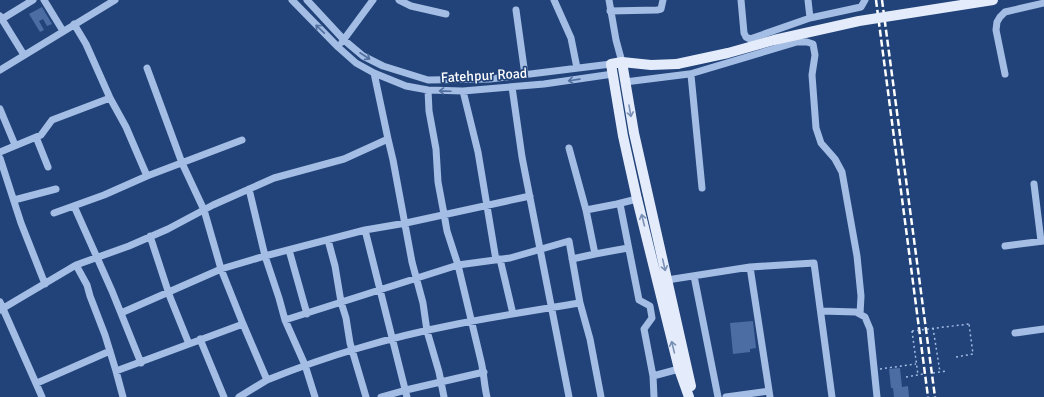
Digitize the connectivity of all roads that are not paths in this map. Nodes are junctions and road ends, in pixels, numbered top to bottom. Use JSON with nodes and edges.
{"nodes":[{"id":1,"x":33,"y":0,"type":"edge"},
{"id":2,"x":44,"y":0,"type":"edge"},
{"id":3,"x":115,"y":0,"type":"edge"},
{"id":4,"x":292,"y":0,"type":"edge"},
{"id":5,"x":307,"y":0,"type":"edge"},
{"id":6,"x":373,"y":0,"type":"edge"},
{"id":7,"x":399,"y":0,"type":"edge"},
{"id":8,"x":554,"y":0,"type":"edge"},
{"id":9,"x":609,"y":0,"type":"edge"},
{"id":10,"x":663,"y":0,"type":"edge"},
{"id":11,"x":741,"y":0,"type":"edge"},
{"id":12,"x":808,"y":0,"type":"edge"},
{"id":13,"x":865,"y":0,"type":"edge"},
{"id":14,"x":993,"y":0,"type":"edge"},
{"id":15,"x":1044,"y":3,"type":"edge"},
{"id":16,"x":516,"y":10,"type":"dead end"},
{"id":17,"x":610,"y":11,"type":"junction"},
{"id":18,"x":446,"y":14,"type":"dead end"},
{"id":19,"x":1,"y":18,"type":"edge"},
{"id":20,"x":810,"y":18,"type":"junction"},
{"id":21,"x":74,"y":24,"type":"junction"},
{"id":22,"x":63,"y":31,"type":"junction"},
{"id":23,"x":750,"y":39,"type":"junction"},
{"id":24,"x":344,"y":40,"type":"junction"},
{"id":25,"x":338,"y":47,"type":"junction"},
{"id":26,"x":24,"y":55,"type":"junction"},
{"id":27,"x":755,"y":55,"type":"junction"},
{"id":28,"x":611,"y":64,"type":"junction"},
{"id":29,"x":147,"y":68,"type":"dead end"},
{"id":30,"x":577,"y":68,"type":"junction"},
{"id":31,"x":0,"y":70,"type":"edge"},
{"id":32,"x":624,"y":72,"type":"junction"},
{"id":33,"x":374,"y":73,"type":"junction"},
{"id":34,"x":613,"y":74,"type":"junction"},
{"id":35,"x":690,"y":74,"type":"junction"},
{"id":36,"x":1005,"y":74,"type":"dead end"},
{"id":37,"x":524,"y":75,"type":"junction"},
{"id":38,"x":512,"y":87,"type":"junction"},
{"id":39,"x":428,"y":90,"type":"junction"},
{"id":40,"x":463,"y":92,"type":"junction"},
{"id":41,"x":110,"y":98,"type":"junction"},
{"id":42,"x":0,"y":109,"type":"edge"},
{"id":43,"x":36,"y":137,"type":"junction"},
{"id":44,"x":388,"y":139,"type":"junction"},
{"id":45,"x":242,"y":140,"type":"dead end"},
{"id":46,"x":15,"y":145,"type":"junction"},
{"id":47,"x":569,"y":148,"type":"dead end"},
{"id":48,"x":0,"y":152,"type":"edge"},
{"id":49,"x":0,"y":158,"type":"edge"},
{"id":50,"x":182,"y":163,"type":"junction"},
{"id":51,"x":48,"y":167,"type":"dead end"},
{"id":52,"x":147,"y":176,"type":"junction"},
{"id":53,"x":1034,"y":184,"type":"dead end"},
{"id":54,"x":702,"y":188,"type":"dead end"},
{"id":55,"x":56,"y":189,"type":"dead end"},
{"id":56,"x":249,"y":189,"type":"junction"},
{"id":57,"x":530,"y":196,"type":"junction"},
{"id":58,"x":638,"y":199,"type":"junction"},
{"id":59,"x":14,"y":200,"type":"junction"},
{"id":60,"x":620,"y":204,"type":"junction"},
{"id":61,"x":486,"y":205,"type":"junction"},
{"id":62,"x":74,"y":206,"type":"junction"},
{"id":63,"x":204,"y":210,"type":"junction"},
{"id":64,"x":586,"y":210,"type":"junction"},
{"id":65,"x":54,"y":213,"type":"dead end"},
{"id":66,"x":444,"y":214,"type":"junction"},
{"id":67,"x":406,"y":223,"type":"junction"},
{"id":68,"x":365,"y":230,"type":"junction"},
{"id":69,"x":150,"y":236,"type":"junction"},
{"id":70,"x":328,"y":240,"type":"junction"},
{"id":71,"x":1042,"y":241,"type":"edge"},
{"id":72,"x":1005,"y":246,"type":"dead end"},
{"id":73,"x":540,"y":248,"type":"junction"},
{"id":74,"x":628,"y":248,"type":"junction"},
{"id":75,"x":290,"y":250,"type":"junction"},
{"id":76,"x":595,"y":254,"type":"junction"},
{"id":77,"x":265,"y":256,"type":"junction"},
{"id":78,"x":96,"y":258,"type":"junction"},
{"id":79,"x":498,"y":259,"type":"junction"},
{"id":80,"x":572,"y":259,"type":"junction"},
{"id":81,"x":76,"y":265,"type":"junction"},
{"id":82,"x":458,"y":265,"type":"junction"},
{"id":83,"x":750,"y":267,"type":"junction"},
{"id":84,"x":221,"y":269,"type":"junction"},
{"id":85,"x":694,"y":276,"type":"junction"},
{"id":86,"x":417,"y":278,"type":"junction"},
{"id":87,"x":667,"y":280,"type":"junction"},
{"id":88,"x":45,"y":284,"type":"junction"},
{"id":89,"x":380,"y":290,"type":"junction"},
{"id":90,"x":169,"y":292,"type":"junction"},
{"id":91,"x":341,"y":302,"type":"junction"},
{"id":92,"x":580,"y":303,"type":"junction"},
{"id":93,"x":1,"y":306,"type":"edge"},
{"id":94,"x":552,"y":307,"type":"junction"},
{"id":95,"x":821,"y":311,"type":"junction"},
{"id":96,"x":120,"y":312,"type":"junction"},
{"id":97,"x":307,"y":314,"type":"junction"},
{"id":98,"x":513,"y":314,"type":"junction"},
{"id":99,"x":860,"y":314,"type":"junction"},
{"id":100,"x":285,"y":320,"type":"junction"},
{"id":101,"x":471,"y":321,"type":"junction"},
{"id":102,"x":243,"y":324,"type":"junction"},
{"id":103,"x":1044,"y":329,"type":"edge"},
{"id":104,"x":427,"y":331,"type":"junction"},
{"id":105,"x":1015,"y":333,"type":"dead end"},
{"id":106,"x":393,"y":339,"type":"junction"},
{"id":107,"x":200,"y":340,"type":"junction"},
{"id":108,"x":189,"y":344,"type":"junction"},
{"id":109,"x":351,"y":350,"type":"junction"},
{"id":110,"x":110,"y":351,"type":"junction"},
{"id":111,"x":141,"y":363,"type":"junction"},
{"id":112,"x":305,"y":365,"type":"junction"},
{"id":113,"x":679,"y":369,"type":"junction"},
{"id":114,"x":116,"y":371,"type":"junction"},
{"id":115,"x":484,"y":372,"type":"junction"},
{"id":116,"x":653,"y":376,"type":"junction"},
{"id":117,"x":267,"y":380,"type":"junction"},
{"id":118,"x":440,"y":382,"type":"junction"},
{"id":119,"x":37,"y":383,"type":"junction"},
{"id":120,"x":406,"y":393,"type":"edge"},
{"id":121,"x":770,"y":394,"type":"edge"},
{"id":122,"x":42,"y":397,"type":"edge"},
{"id":123,"x":123,"y":397,"type":"edge"},
{"id":124,"x":224,"y":397,"type":"edge"},
{"id":125,"x":239,"y":397,"type":"edge"},
{"id":126,"x":315,"y":397,"type":"edge"},
{"id":127,"x":366,"y":397,"type":"edge"},
{"id":128,"x":381,"y":397,"type":"edge"},
{"id":129,"x":444,"y":397,"type":"edge"},
{"id":130,"x":486,"y":397,"type":"edge"},
{"id":131,"x":569,"y":397,"type":"edge"},
{"id":132,"x":600,"y":397,"type":"edge"},
{"id":133,"x":654,"y":397,"type":"edge"},
{"id":134,"x":689,"y":397,"type":"edge"},
{"id":135,"x":695,"y":397,"type":"edge"},
{"id":136,"x":718,"y":397,"type":"edge"},
{"id":137,"x":726,"y":397,"type":"edge"},
{"id":138,"x":832,"y":397,"type":"edge"},
{"id":139,"x":877,"y":397,"type":"edge"}],
"edges":[{"from":1,"to":19,"type":"street"},
{"from":2,"to":22,"type":"street"},
{"from":3,"to":21,"type":"street"},
{"from":25,"to":4,"type":"street","name":"Fatehpur Road","one_way":true},
{"from":5,"to":24,"type":"street"},
{"from":6,"to":24,"type":"street"},
{"from":7,"to":18,"type":"street"},
{"from":8,"to":30,"type":"street"},
{"from":9,"to":17,"type":"street"},
{"from":10,"to":17,"type":"street"},
{"from":11,"to":23,"type":"street"},
{"from":12,"to":20,"type":"street"},
{"from":13,"to":20,"type":"street"},
{"from":14,"to":32,"type":"main road","bridge":true},
{"from":15,"to":36,"type":"street"},
{"from":16,"to":37,"type":"street"},
{"from":17,"to":32,"type":"street"},
{"from":19,"to":26,"type":"street"},
{"from":20,"to":23,"type":"street"},
{"from":21,"to":22,"type":"street"},
{"from":21,"to":41,"type":"street"},
{"from":22,"to":26,"type":"street"},
{"from":23,"to":27,"type":"street"},
{"from":24,"to":25,"type":"street"},
{"from":24,"to":37,"type":"street","one_way":true},
{"from":25,"to":33,"type":"street","name":"Fatehpur Road"},
{"from":26,"to":31,"type":"street"},
{"from":27,"to":35,"type":"street"},
{"from":27,"to":99,"type":"street"},
{"from":28,"to":30,"type":"street"},
{"from":28,"to":32,"type":"main road"},
{"from":28,"to":34,"type":"main road"},
{"from":29,"to":50,"type":"street"},
{"from":30,"to":37,"type":"street"},
{"from":32,"to":34,"type":"main road"},
{"from":32,"to":35,"type":"street"},
{"from":32,"to":87,"type":"main road","one_way":true},
{"from":33,"to":39,"type":"street","name":"Fatehpur Road"},
{"from":33,"to":44,"type":"street"},
{"from":34,"to":38,"type":"street","name":"Fatehpur Road","one_way":true},
{"from":34,"to":58,"type":"main road"},
{"from":35,"to":54,"type":"street"},
{"from":38,"to":40,"type":"street","name":"Fatehpur Road"},
{"from":38,"to":57,"type":"street"},
{"from":40,"to":39,"type":"street","name":"Fatehpur Road","one_way":true},
{"from":39,"to":66,"type":"street"},
{"from":40,"to":61,"type":"street"},
{"from":41,"to":43,"type":"street"},
{"from":41,"to":52,"type":"street"},
{"from":42,"to":46,"type":"street"},
{"from":43,"to":46,"type":"street"},
{"from":43,"to":51,"type":"street"},
{"from":44,"to":56,"type":"street"},
{"from":44,"to":67,"type":"street"},
{"from":45,"to":50,"type":"street"},
{"from":46,"to":48,"type":"street"},
{"from":47,"to":64,"type":"street"},
{"from":49,"to":59,"type":"street"},
{"from":50,"to":52,"type":"street"},
{"from":50,"to":63,"type":"street"},
{"from":52,"to":62,"type":"street"},
{"from":53,"to":71,"type":"street"},
{"from":55,"to":59,"type":"street"},
{"from":56,"to":63,"type":"street"},
{"from":56,"to":77,"type":"street"},
{"from":57,"to":61,"type":"street"},
{"from":57,"to":73,"type":"street"},
{"from":58,"to":60,"type":"street"},
{"from":113,"to":58,"type":"main road","one_way":true},
{"from":59,"to":88,"type":"street"},
{"from":60,"to":64,"type":"street"},
{"from":60,"to":74,"type":"street"},
{"from":61,"to":66,"type":"street"},
{"from":61,"to":79,"type":"street"},
{"from":62,"to":65,"type":"street"},
{"from":62,"to":78,"type":"street"},
{"from":63,"to":69,"type":"street"},
{"from":63,"to":84,"type":"street"},
{"from":64,"to":76,"type":"street"},
{"from":66,"to":67,"type":"street"},
{"from":66,"to":82,"type":"street"},
{"from":67,"to":68,"type":"street"},
{"from":67,"to":86,"type":"street"},
{"from":68,"to":70,"type":"street"},
{"from":68,"to":89,"type":"street"},
{"from":69,"to":78,"type":"street"},
{"from":69,"to":90,"type":"street"},
{"from":70,"to":75,"type":"street"},
{"from":70,"to":91,"type":"street"},
{"from":71,"to":72,"type":"street"},
{"from":73,"to":79,"type":"street"},
{"from":73,"to":80,"type":"street"},
{"from":73,"to":94,"type":"street"},
{"from":74,"to":76,"type":"street"},
{"from":74,"to":116,"type":"street"},
{"from":75,"to":77,"type":"street"},
{"from":75,"to":97,"type":"street"},
{"from":76,"to":80,"type":"street"},
{"from":77,"to":84,"type":"street"},
{"from":77,"to":100,"type":"street"},
{"from":78,"to":81,"type":"street"},
{"from":78,"to":96,"type":"street"},
{"from":79,"to":82,"type":"street"},
{"from":79,"to":98,"type":"street"},
{"from":80,"to":92,"type":"street"},
{"from":81,"to":88,"type":"street"},
{"from":81,"to":110,"type":"street"},
{"from":82,"to":86,"type":"street"},
{"from":82,"to":101,"type":"street"},
{"from":83,"to":85,"type":"street"},
{"from":83,"to":95,"type":"street"},
{"from":83,"to":121,"type":"street"},
{"from":84,"to":90,"type":"street"},
{"from":84,"to":102,"type":"street"},
{"from":85,"to":87,"type":"street"},
{"from":85,"to":136,"type":"street"},
{"from":86,"to":89,"type":"street"},
{"from":86,"to":104,"type":"street"},
{"from":87,"to":135,"type":"main road"},
{"from":88,"to":93,"type":"street"},
{"from":89,"to":91,"type":"street"},
{"from":89,"to":106,"type":"street"},
{"from":90,"to":96,"type":"street"},
{"from":90,"to":108,"type":"street"},
{"from":91,"to":97,"type":"street"},
{"from":91,"to":109,"type":"street"},
{"from":92,"to":94,"type":"street"},
{"from":92,"to":132,"type":"street"},
{"from":93,"to":119,"type":"street"},
{"from":94,"to":98,"type":"street"},
{"from":94,"to":131,"type":"street"},
{"from":95,"to":99,"type":"street"},
{"from":95,"to":138,"type":"street"},
{"from":96,"to":111,"type":"street"},
{"from":97,"to":100,"type":"street"},
{"from":98,"to":101,"type":"street"},
{"from":99,"to":139,"type":"street"},
{"from":100,"to":112,"type":"street"},
{"from":101,"to":104,"type":"street"},
{"from":101,"to":115,"type":"street"},
{"from":102,"to":107,"type":"street"},
{"from":102,"to":117,"type":"street"},
{"from":103,"to":105,"type":"street"},
{"from":104,"to":106,"type":"street"},
{"from":104,"to":118,"type":"street"},
{"from":106,"to":109,"type":"street"},
{"from":106,"to":120,"type":"street"},
{"from":107,"to":108,"type":"street"},
{"from":107,"to":124,"type":"street"},
{"from":108,"to":111,"type":"street"},
{"from":109,"to":112,"type":"street"},
{"from":109,"to":127,"type":"street"},
{"from":110,"to":114,"type":"street"},
{"from":110,"to":119,"type":"street"},
{"from":111,"to":114,"type":"street"},
{"from":112,"to":117,"type":"street"},
{"from":112,"to":126,"type":"street"},
{"from":113,"to":116,"type":"street"},
{"from":113,"to":134,"type":"main road"},
{"from":114,"to":123,"type":"street"},
{"from":115,"to":118,"type":"street"},
{"from":115,"to":130,"type":"street"},
{"from":116,"to":133,"type":"street"},
{"from":117,"to":125,"type":"street"},
{"from":118,"to":120,"type":"street"},
{"from":118,"to":129,"type":"street"},
{"from":119,"to":122,"type":"street"},
{"from":120,"to":128,"type":"street"},
{"from":121,"to":137,"type":"street"}]}
